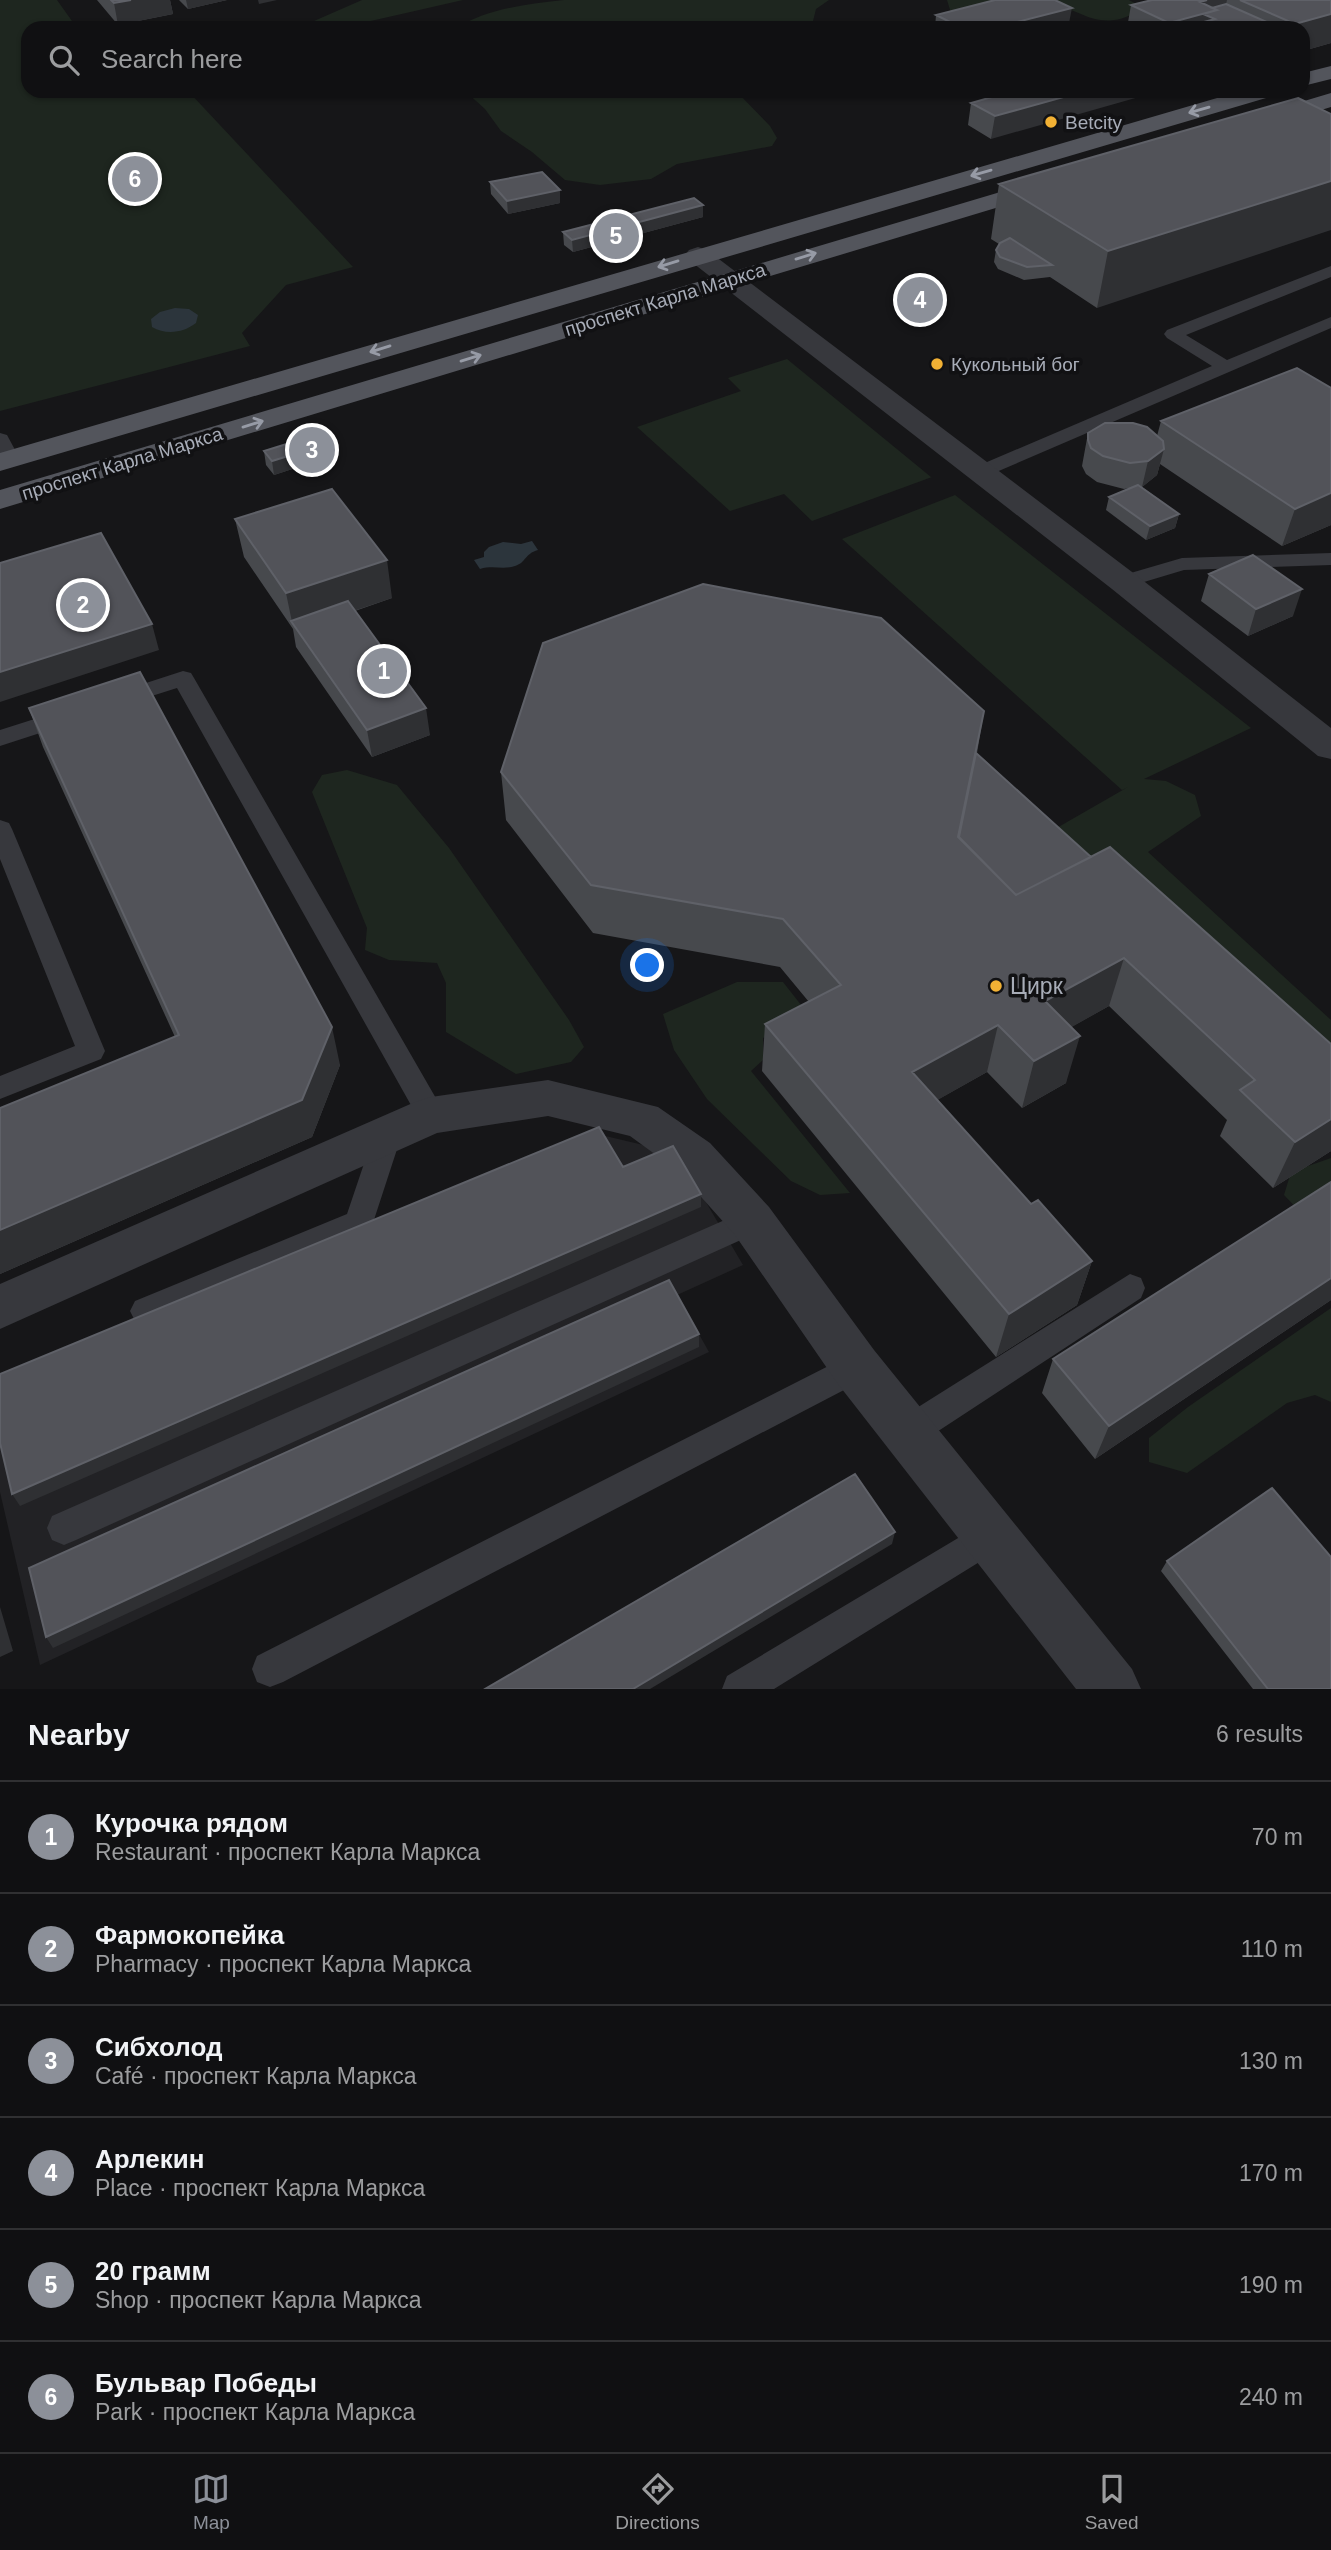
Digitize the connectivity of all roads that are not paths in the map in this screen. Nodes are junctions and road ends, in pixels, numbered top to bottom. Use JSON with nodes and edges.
{"nodes":[{"id":1,"x":1331,"y":72,"type":"edge"},
{"id":2,"x":1310,"y":78,"type":"edge"},
{"id":3,"x":1241,"y":98,"type":"edge"},
{"id":4,"x":1331,"y":100,"type":"edge"},
{"id":5,"x":1232,"y":130,"type":"edge"},
{"id":6,"x":1073,"y":177,"type":"edge"},
{"id":7,"x":698,"y":255,"type":"junction"},
{"id":8,"x":1331,"y":271,"type":"edge"},
{"id":9,"x":729,"y":279,"type":"junction"},
{"id":10,"x":1331,"y":322,"type":"edge"},
{"id":11,"x":1227,"y":368,"type":"junction"},
{"id":12,"x":3,"y":453,"type":"edge"},
{"id":13,"x":979,"y":472,"type":"junction"},
{"id":14,"x":0,"y":500,"type":"edge"},
{"id":15,"x":1331,"y":559,"type":"edge"},
{"id":16,"x":1124,"y":582,"type":"junction"},
{"id":17,"x":0,"y":738,"type":"edge"},
{"id":18,"x":1331,"y":747,"type":"edge"},
{"id":19,"x":0,"y":829,"type":"edge"},
{"id":20,"x":0,"y":1088,"type":"edge"},
{"id":21,"x":409,"y":1124,"type":"junction"},
{"id":22,"x":752,"y":1221,"type":"junction"},
{"id":23,"x":1130,"y":1288,"type":"dead end"},
{"id":24,"x":0,"y":1307,"type":"edge"},
{"id":25,"x":146,"y":1311,"type":"edge"},
{"id":26,"x":856,"y":1367,"type":"junction"},
{"id":27,"x":908,"y":1432,"type":"junction"},
{"id":28,"x":64,"y":1528,"type":"dead end"},
{"id":29,"x":990,"y":1536,"type":"junction"},
{"id":30,"x":270,"y":1669,"type":"dead end"},
{"id":31,"x":740,"y":1689,"type":"edge"},
{"id":32,"x":1112,"y":1689,"type":"edge"}],
"edges":[{"from":1,"to":2,"type":"main road"},
{"from":3,"to":7,"type":"main road","name":"проспект Карла Маркса","one_way":true},
{"from":4,"to":5,"type":"main road"},
{"from":9,"to":6,"type":"main road","name":"проспект Карла Маркса","one_way":true},
{"from":7,"to":9,"type":"street"},
{"from":7,"to":12,"type":"main road","name":"проспект Карла Маркса","one_way":true},
{"from":8,"to":11,"type":"lane"},
{"from":9,"to":13,"type":"street"},
{"from":14,"to":9,"type":"main road","name":"проспект Карла Маркса","one_way":true},
{"from":10,"to":11,"type":"lane"},
{"from":11,"to":13,"type":"lane"},
{"from":13,"to":16,"type":"street"},
{"from":15,"to":16,"type":"lane"},
{"from":16,"to":18,"type":"street"},
{"from":17,"to":21,"type":"lane"},
{"from":19,"to":20,"type":"lane"},
{"from":21,"to":22,"type":"street"},
{"from":21,"to":24,"type":"street"},
{"from":21,"to":25,"type":"lane"},
{"from":22,"to":26,"type":"street"},
{"from":22,"to":28,"type":"lane"},
{"from":23,"to":27,"type":"lane"},
{"from":26,"to":27,"type":"street"},
{"from":26,"to":30,"type":"lane"},
{"from":27,"to":29,"type":"street"},
{"from":29,"to":31,"type":"lane"},
{"from":29,"to":32,"type":"street"}]}
